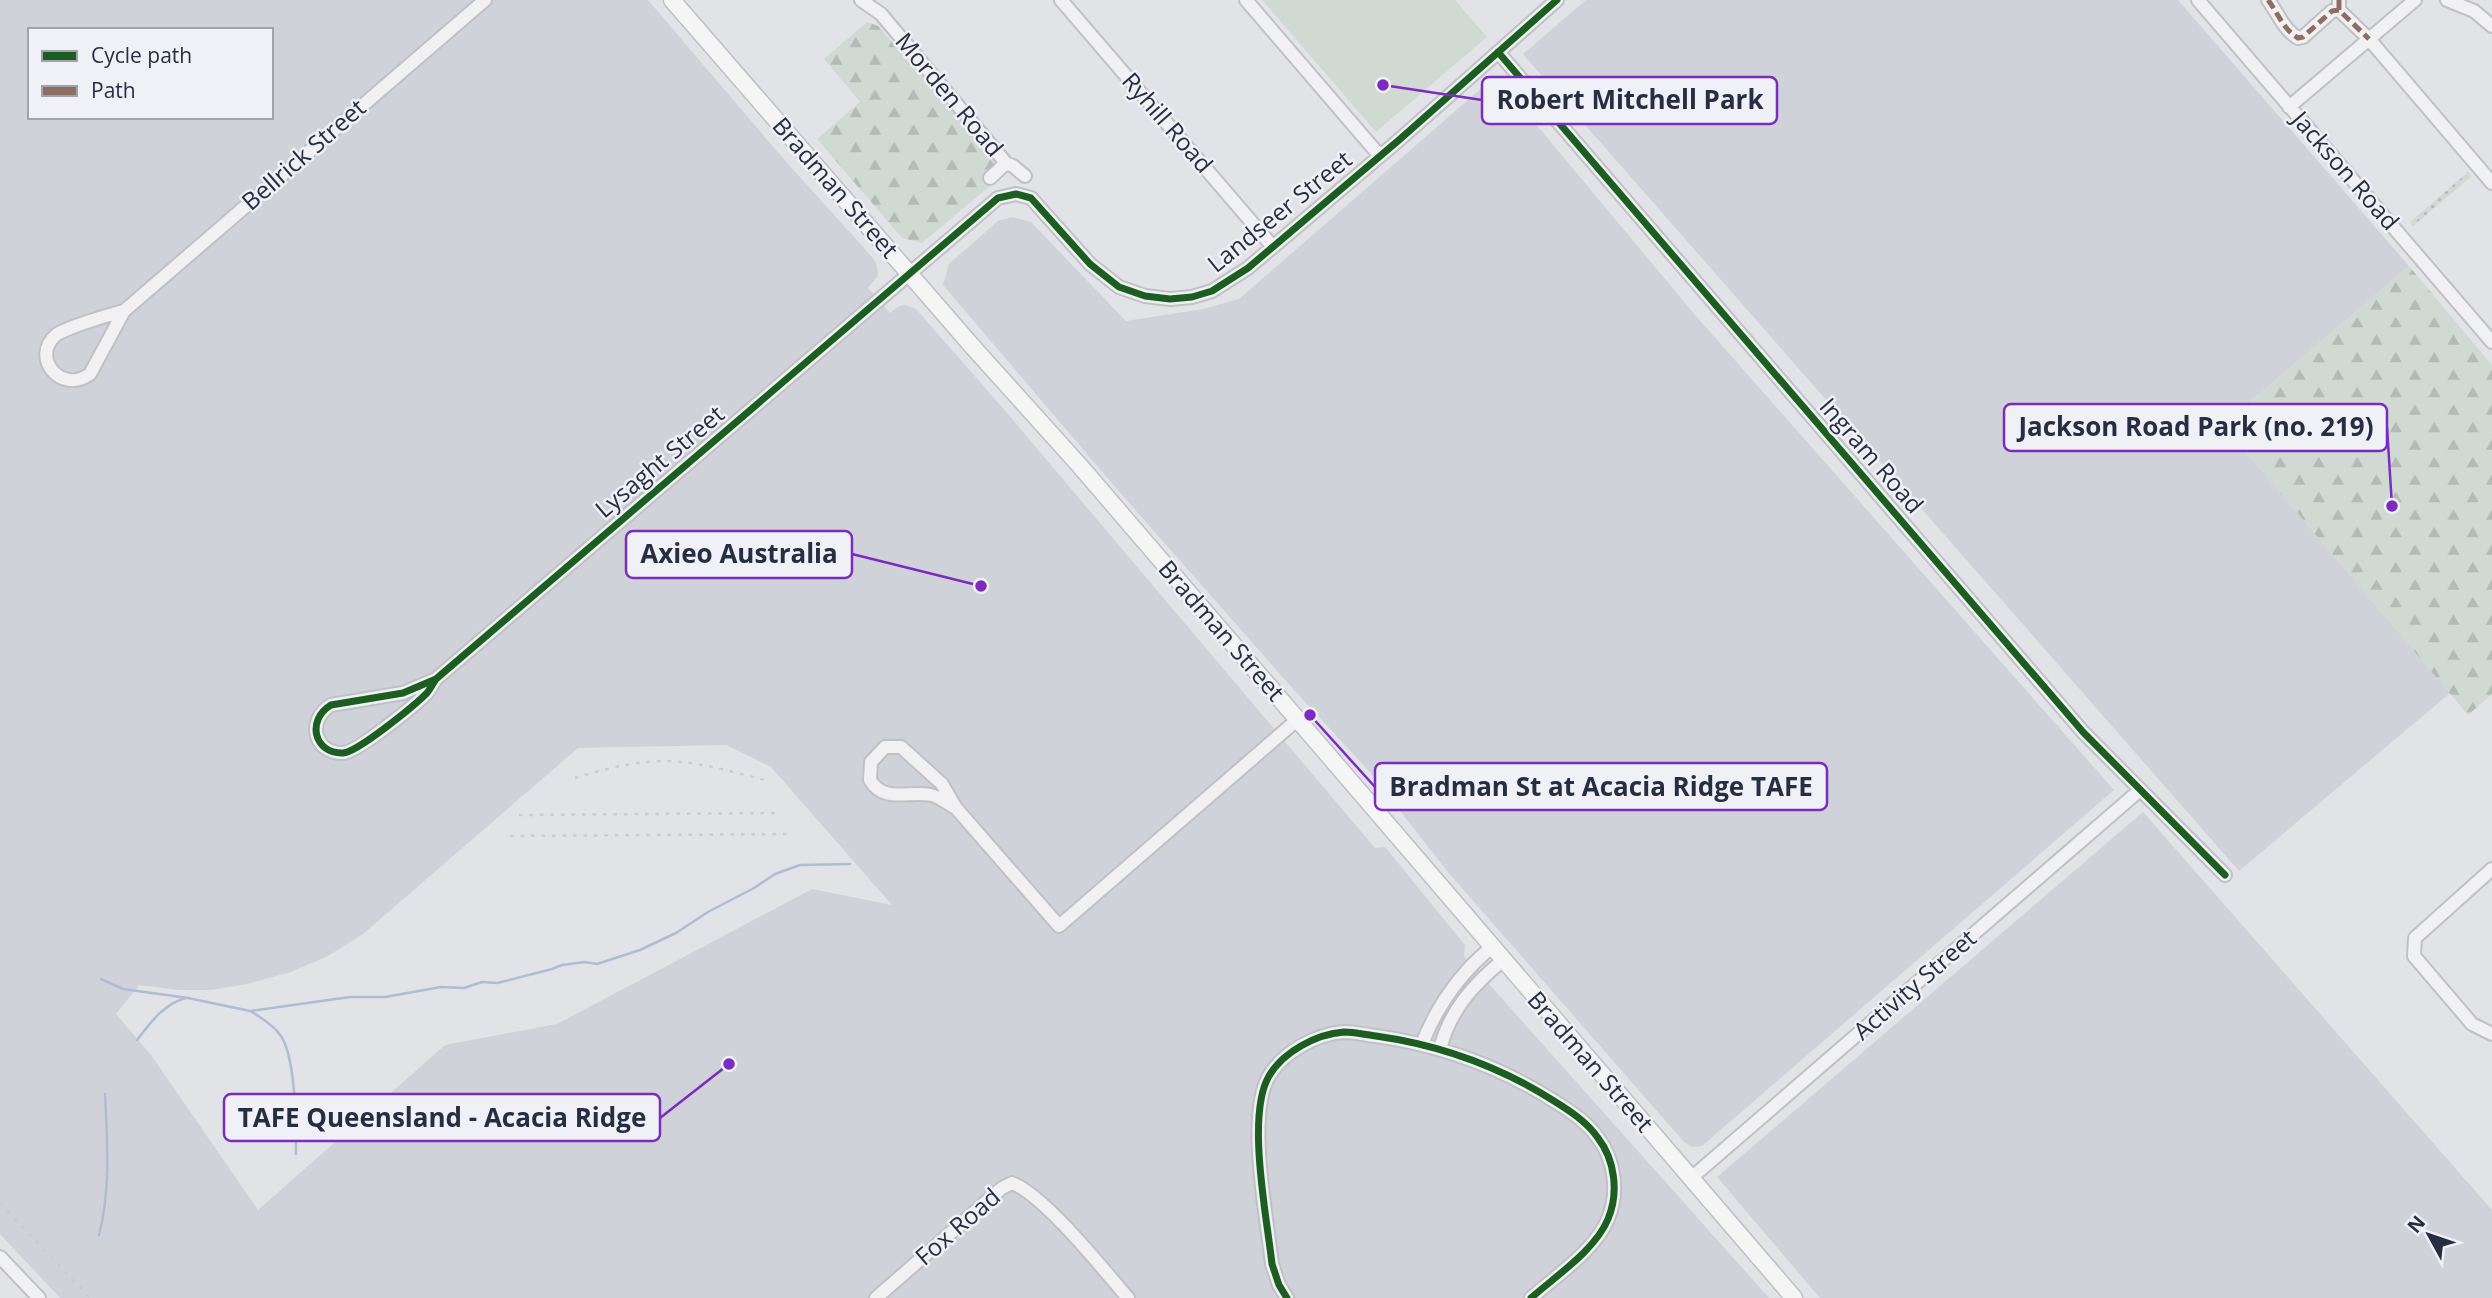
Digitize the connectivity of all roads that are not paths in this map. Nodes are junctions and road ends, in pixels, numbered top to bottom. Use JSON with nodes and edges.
{"nodes":[{"id":1,"x":485,"y":0,"type":"edge"},
{"id":2,"x":672,"y":0,"type":"edge"},
{"id":3,"x":861,"y":0,"type":"edge"},
{"id":4,"x":1061,"y":0,"type":"edge"},
{"id":5,"x":1246,"y":0,"type":"edge"},
{"id":6,"x":2198,"y":0,"type":"edge"},
{"id":7,"x":2268,"y":0,"type":"edge"},
{"id":8,"x":2415,"y":0,"type":"edge"},
{"id":9,"x":2447,"y":0,"type":"edge"},
{"id":10,"x":1550,"y":2,"type":"edge"},
{"id":11,"x":2339,"y":5,"type":"edge"},
{"id":12,"x":2491,"y":23,"type":"edge"},
{"id":13,"x":2370,"y":39,"type":"junction"},
{"id":14,"x":1498,"y":52,"type":"junction"},
{"id":15,"x":2290,"y":107,"type":"junction"},
{"id":16,"x":1380,"y":156,"type":"junction"},
{"id":17,"x":1006,"y":163,"type":"junction"},
{"id":18,"x":1025,"y":176,"type":"dead end"},
{"id":19,"x":990,"y":178,"type":"dead end"},
{"id":20,"x":2492,"y":183,"type":"edge"},
{"id":21,"x":1273,"y":247,"type":"junction"},
{"id":22,"x":909,"y":273,"type":"junction"},
{"id":23,"x":124,"y":311,"type":"junction"},
{"id":24,"x":2492,"y":342,"type":"edge"},
{"id":25,"x":436,"y":679,"type":"junction"},
{"id":26,"x":1297,"y":720,"type":"junction"},
{"id":27,"x":2140,"y":790,"type":"junction"},
{"id":28,"x":956,"y":808,"type":"junction"},
{"id":29,"x":2492,"y":869,"type":"edge"},
{"id":30,"x":2225,"y":875,"type":"dead end"},
{"id":31,"x":1492,"y":947,"type":"junction"},
{"id":32,"x":1503,"y":960,"type":"junction"},
{"id":33,"x":2492,"y":1034,"type":"edge"},
{"id":34,"x":1422,"y":1044,"type":"junction"},
{"id":35,"x":1440,"y":1049,"type":"junction"},
{"id":36,"x":1690,"y":1179,"type":"junction"},
{"id":37,"x":1,"y":1261,"type":"edge"},
{"id":38,"x":39,"y":1298,"type":"edge"},
{"id":39,"x":876,"y":1298,"type":"edge"},
{"id":40,"x":1128,"y":1298,"type":"edge"},
{"id":41,"x":1287,"y":1298,"type":"edge"},
{"id":42,"x":1531,"y":1298,"type":"edge"},
{"id":43,"x":1794,"y":1298,"type":"edge"}],
"edges":[{"from":1,"to":23,"type":"street","name":"Bellrick Street"},
{"from":2,"to":22,"type":"main road","name":"Bradman Street"},
{"from":3,"to":17,"type":"street","name":"Morden Road"},
{"from":4,"to":21,"type":"street","name":"Ryhill Road"},
{"from":5,"to":16,"type":"street"},
{"from":6,"to":15,"type":"street","name":"Jackson Road"},
{"from":7,"to":11,"type":"street"},
{"from":8,"to":13,"type":"street"},
{"from":9,"to":12,"type":"street"},
{"from":10,"to":14,"type":"street","name":"Landseer Street"},
{"from":11,"to":13,"type":"street"},
{"from":13,"to":15,"type":"street"},
{"from":13,"to":20,"type":"street"},
{"from":14,"to":16,"type":"street","name":"Landseer Street"},
{"from":14,"to":27,"type":"street","name":"Ingram Road"},
{"from":15,"to":24,"type":"street","name":"Jackson Road"},
{"from":16,"to":21,"type":"street","name":"Landseer Street"},
{"from":17,"to":18,"type":"street","name":"Morden Road"},
{"from":17,"to":19,"type":"street","name":"Morden Road"},
{"from":21,"to":22,"type":"street","name":"Landseer Street"},
{"from":22,"to":25,"type":"street","name":"Lysaght Street"},
{"from":22,"to":26,"type":"main road","name":"Bradman Street"},
{"from":23,"to":23,"type":"street","name":"Bellrick Street"},
{"from":25,"to":25,"type":"street","name":"Lysaght Street"},
{"from":26,"to":28,"type":"street"},
{"from":26,"to":31,"type":"main road","name":"Bradman Street"},
{"from":27,"to":30,"type":"street","name":"Ingram Road"},
{"from":27,"to":36,"type":"street","name":"Activity Street"},
{"from":28,"to":28,"type":"street"},
{"from":29,"to":33,"type":"street"},
{"from":31,"to":32,"type":"main road","name":"Bradman Street"},
{"from":31,"to":34,"type":"street"},
{"from":32,"to":35,"type":"street"},
{"from":32,"to":36,"type":"main road","name":"Bradman Street"},
{"from":34,"to":35,"type":"street"},
{"from":34,"to":41,"type":"street"},
{"from":35,"to":42,"type":"street"},
{"from":36,"to":43,"type":"main road","name":"Bradman Street"},
{"from":37,"to":38,"type":"street"},
{"from":39,"to":40,"type":"street","name":"Fox Road"}]}
